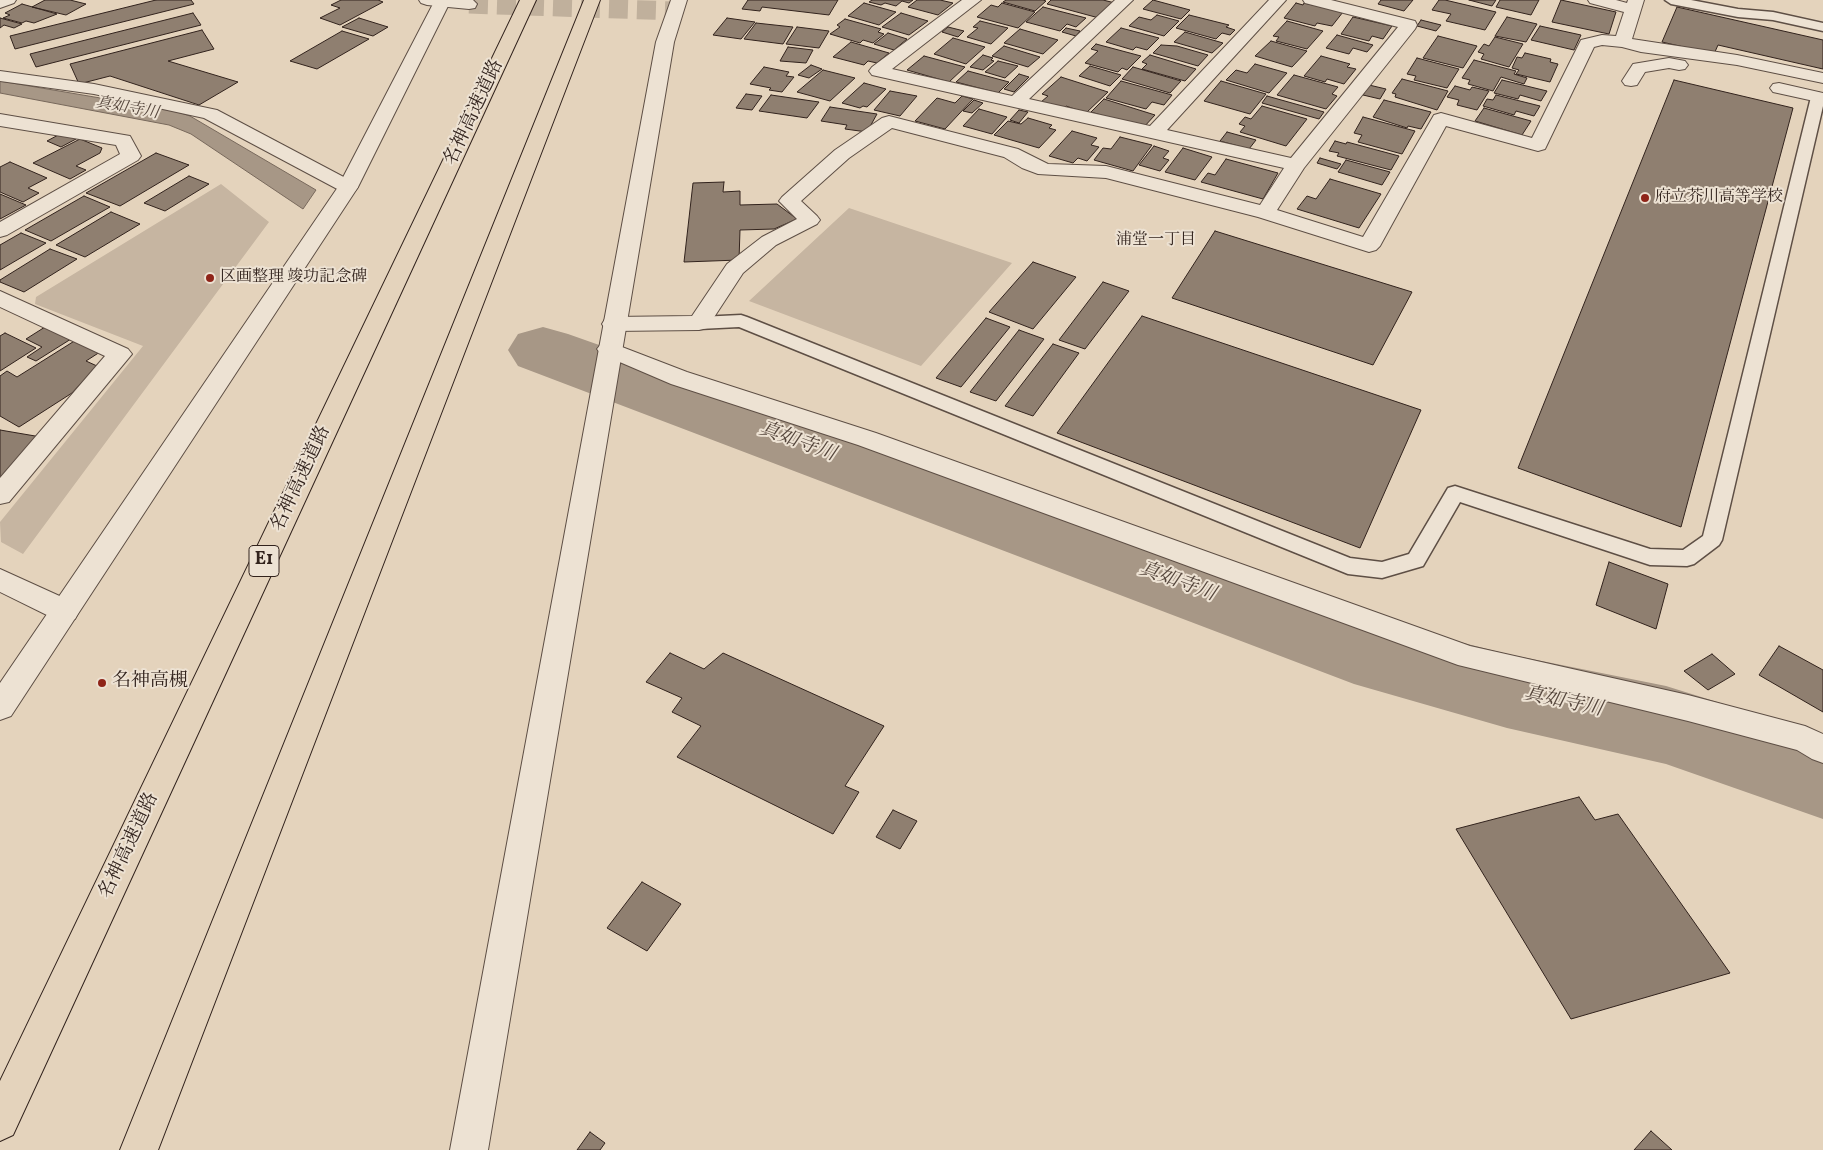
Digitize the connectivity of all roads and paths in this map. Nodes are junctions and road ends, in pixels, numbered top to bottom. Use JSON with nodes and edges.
{"nodes":[{"id":1,"x":8,"y":0,"type":"edge"},
{"id":2,"x":528,"y":0,"type":"edge"},
{"id":3,"x":592,"y":0,"type":"edge"},
{"id":4,"x":679,"y":0,"type":"edge"},
{"id":5,"x":973,"y":0,"type":"edge"},
{"id":6,"x":1125,"y":0,"type":"edge"},
{"id":7,"x":1278,"y":0,"type":"edge"},
{"id":8,"x":1311,"y":0,"type":"edge"},
{"id":9,"x":1596,"y":0,"type":"edge"},
{"id":10,"x":1671,"y":0,"type":"edge"},
{"id":11,"x":437,"y":1,"type":"edge"},
{"id":12,"x":0,"y":3,"type":"edge"},
{"id":13,"x":469,"y":4,"type":"dead end"},
{"id":14,"x":1634,"y":4,"type":"edge"},
{"id":15,"x":1823,"y":27,"type":"edge"},
{"id":16,"x":1622,"y":42,"type":"junction"},
{"id":17,"x":0,"y":76,"type":"edge"},
{"id":18,"x":1725,"y":76,"type":"dead end"},
{"id":19,"x":1823,"y":78,"type":"edge"},
{"id":20,"x":1631,"y":81,"type":"dead end"},
{"id":21,"x":1763,"y":84,"type":"dead end"},
{"id":22,"x":1821,"y":97,"type":"edge"},
{"id":23,"x":1016,"y":102,"type":"junction"},
{"id":24,"x":0,"y":120,"type":"edge"},
{"id":25,"x":1154,"y":133,"type":"junction"},
{"id":26,"x":1296,"y":165,"type":"junction"},
{"id":27,"x":348,"y":187,"type":"junction"},
{"id":28,"x":1265,"y":213,"type":"junction"},
{"id":29,"x":0,"y":232,"type":"edge"},
{"id":30,"x":0,"y":298,"type":"edge"},
{"id":31,"x":699,"y":323,"type":"junction"},
{"id":32,"x":610,"y":342,"type":"junction"},
{"id":33,"x":0,"y":495,"type":"edge"},
{"id":34,"x":0,"y":580,"type":"edge"},
{"id":35,"x":65,"y":611,"type":"junction"},
{"id":36,"x":0,"y":708,"type":"edge"},
{"id":37,"x":1823,"y":750,"type":"edge"},
{"id":38,"x":0,"y":1122,"type":"edge"},
{"id":39,"x":139,"y":1150,"type":"edge"},
{"id":40,"x":468,"y":1150,"type":"edge"}],
"edges":[{"from":1,"to":12,"type":"street"},
{"from":2,"to":38,"type":"highway","name":"名神高速道路","number":"E1"},
{"from":3,"to":39,"type":"highway"},
{"from":4,"to":32,"type":"street"},
{"from":5,"to":23,"type":"street"},
{"from":6,"to":23,"type":"street"},
{"from":7,"to":25,"type":"street"},
{"from":8,"to":26,"type":"street"},
{"from":9,"to":14,"type":"street"},
{"from":10,"to":15,"type":"lane"},
{"from":11,"to":13,"type":"street"},
{"from":11,"to":27,"type":"street"},
{"from":14,"to":16,"type":"street"},
{"from":16,"to":19,"type":"street"},
{"from":16,"to":28,"type":"street"},
{"from":17,"to":27,"type":"street"},
{"from":18,"to":20,"type":"street"},
{"from":21,"to":22,"type":"street"},
{"from":22,"to":31,"type":"lane"},
{"from":23,"to":25,"type":"street"},
{"from":24,"to":29,"type":"street"},
{"from":25,"to":26,"type":"street"},
{"from":26,"to":28,"type":"street"},
{"from":27,"to":35,"type":"street"},
{"from":28,"to":31,"type":"street"},
{"from":30,"to":33,"type":"street"},
{"from":31,"to":32,"type":"street"},
{"from":32,"to":37,"type":"street"},
{"from":32,"to":40,"type":"street"},
{"from":34,"to":35,"type":"street"},
{"from":35,"to":36,"type":"street"}]}
